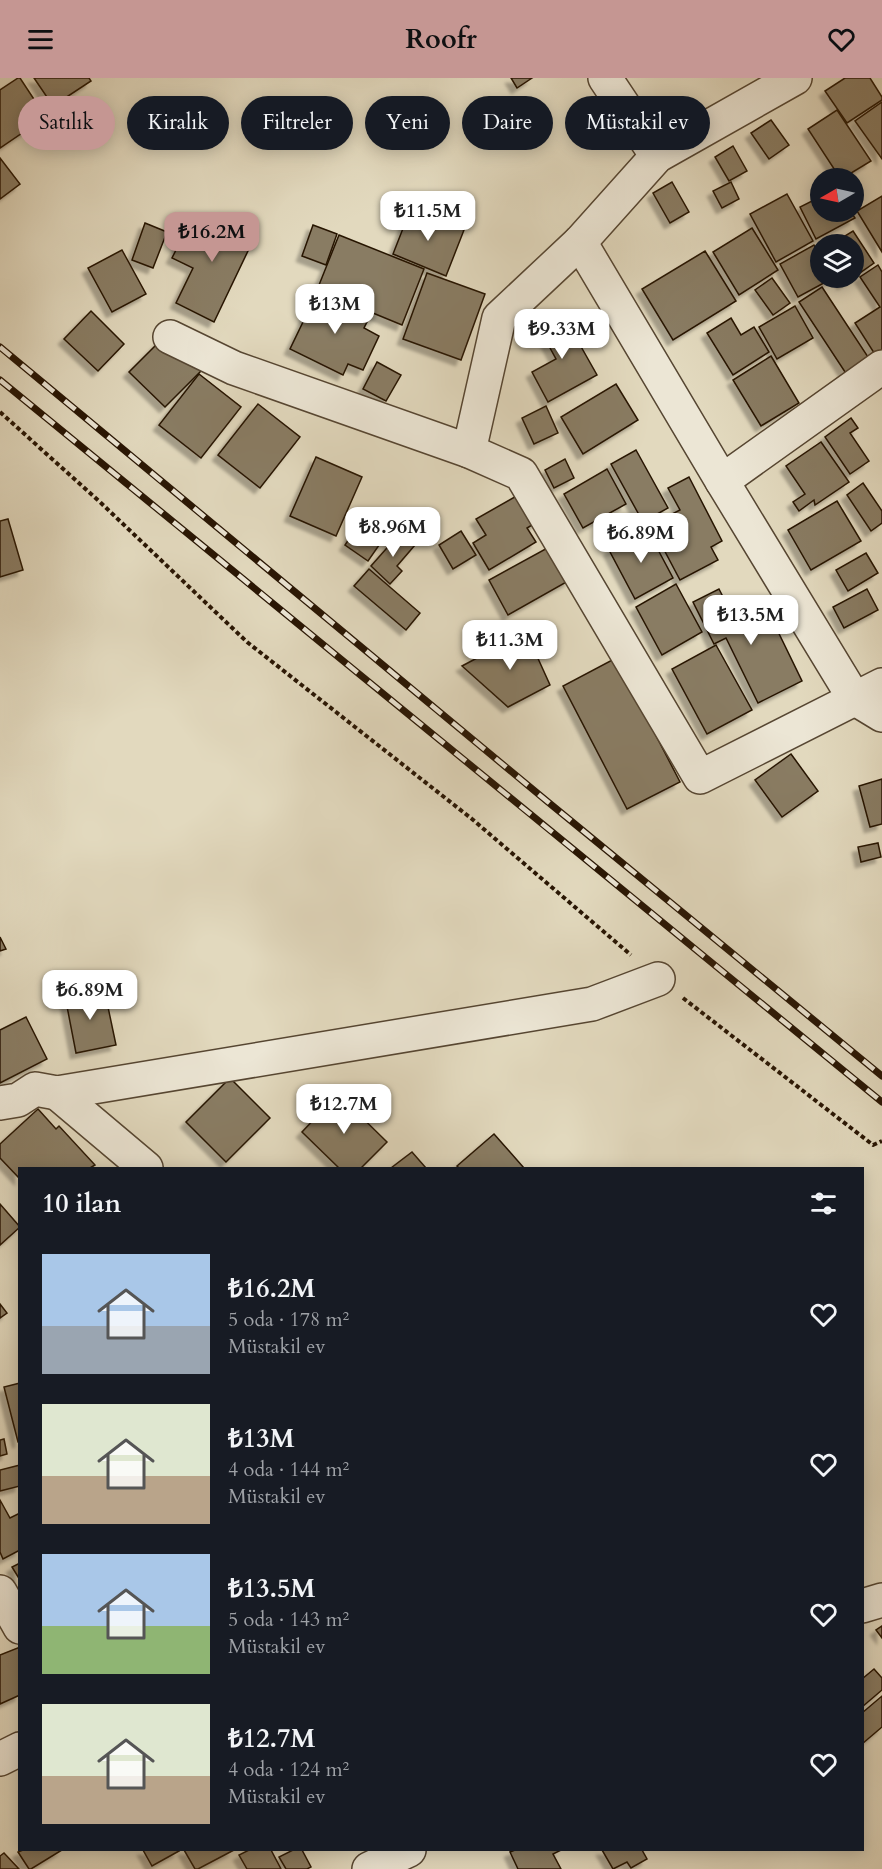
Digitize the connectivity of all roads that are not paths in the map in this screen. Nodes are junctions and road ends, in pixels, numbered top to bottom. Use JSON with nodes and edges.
{"nodes":[{"id":1,"x":605,"y":78,"type":"edge"},
{"id":2,"x":795,"y":78,"type":"edge"},
{"id":3,"x":657,"y":156,"type":"junction"},
{"id":4,"x":580,"y":243,"type":"junction"},
{"id":5,"x":170,"y":337,"type":"dead end"},
{"id":6,"x":882,"y":367,"type":"edge"},
{"id":7,"x":469,"y":451,"type":"junction"},
{"id":8,"x":722,"y":481,"type":"junction"},
{"id":9,"x":868,"y":691,"type":"edge"},
{"id":10,"x":882,"y":715,"type":"edge"},
{"id":11,"x":658,"y":979,"type":"road end"},
{"id":12,"x":57,"y":1093,"type":"junction"},
{"id":13,"x":0,"y":1103,"type":"edge"},
{"id":14,"x":145,"y":1167,"type":"edge"},
{"id":15,"x":0,"y":1592,"type":"edge"},
{"id":16,"x":882,"y":1600,"type":"edge"},
{"id":17,"x":864,"y":1605,"type":"edge"},
{"id":18,"x":18,"y":1624,"type":"edge"},
{"id":19,"x":18,"y":1750,"type":"edge"},
{"id":20,"x":0,"y":1759,"type":"edge"},
{"id":21,"x":407,"y":1851,"type":"edge"},
{"id":22,"x":369,"y":1869,"type":"edge"}],
"edges":[{"from":1,"to":3,"type":"street"},
{"from":2,"to":3,"type":"street"},
{"from":3,"to":4,"type":"street"},
{"from":4,"to":7,"type":"street"},
{"from":4,"to":8,"type":"street"},
{"from":5,"to":7,"type":"street"},
{"from":6,"to":8,"type":"street"},
{"from":7,"to":9,"type":"street"},
{"from":8,"to":9,"type":"street"},
{"from":9,"to":10,"type":"street"},
{"from":11,"to":12,"type":"street"},
{"from":12,"to":13,"type":"street"},
{"from":12,"to":14,"type":"street"},
{"from":15,"to":18,"type":"street"},
{"from":16,"to":17,"type":"street"},
{"from":19,"to":20,"type":"street"},
{"from":21,"to":22,"type":"street"}]}
